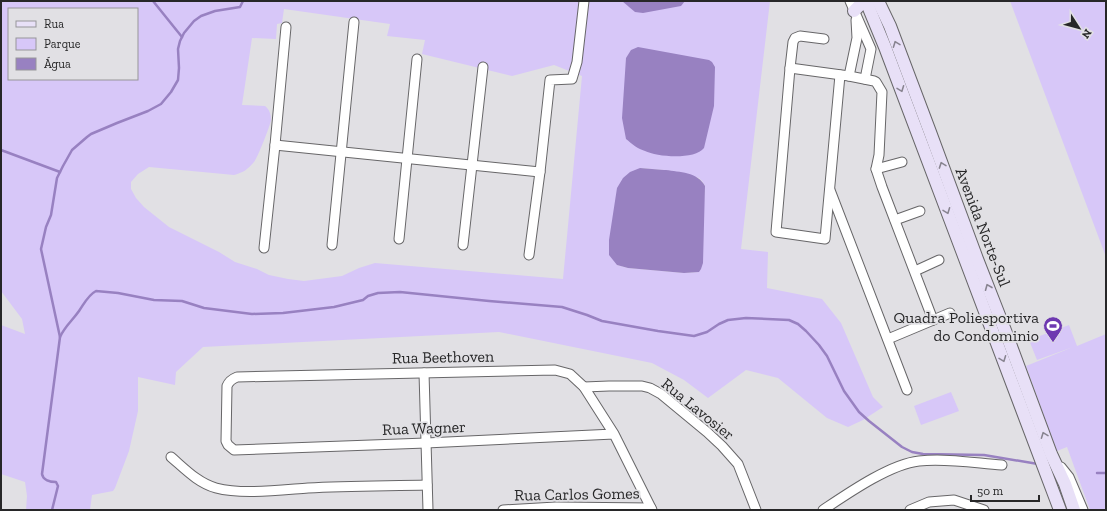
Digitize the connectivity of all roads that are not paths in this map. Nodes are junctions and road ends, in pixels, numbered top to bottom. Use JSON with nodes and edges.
{"nodes":[{"id":1,"x":584,"y":1,"type":"edge"},
{"id":2,"x":861,"y":1,"type":"edge"},
{"id":3,"x":866,"y":1,"type":"edge"},
{"id":4,"x":878,"y":1,"type":"edge"},
{"id":5,"x":853,"y":9,"type":"edge"},
{"id":6,"x":354,"y":22,"type":"dead end"},
{"id":7,"x":286,"y":27,"type":"dead end"},
{"id":8,"x":824,"y":39,"type":"dead end"},
{"id":9,"x":885,"y":48,"type":"junction"},
{"id":10,"x":855,"y":49,"type":"junction"},
{"id":11,"x":871,"y":49,"type":"junction"},
{"id":12,"x":417,"y":59,"type":"dead end"},
{"id":13,"x":483,"y":67,"type":"dead end"},
{"id":14,"x":790,"y":68,"type":"junction"},
{"id":15,"x":844,"y":75,"type":"junction"},
{"id":16,"x":865,"y":79,"type":"junction"},
{"id":17,"x":275,"y":145,"type":"junction"},
{"id":18,"x":341,"y":152,"type":"junction"},
{"id":19,"x":407,"y":158,"type":"junction"},
{"id":20,"x":902,"y":162,"type":"dead end"},
{"id":21,"x":472,"y":165,"type":"junction"},
{"id":22,"x":876,"y":169,"type":"junction"},
{"id":23,"x":540,"y":172,"type":"junction"},
{"id":24,"x":829,"y":188,"type":"junction"},
{"id":25,"x":920,"y":211,"type":"dead end"},
{"id":26,"x":842,"y":220,"type":"junction"},
{"id":27,"x":895,"y":220,"type":"junction"},
{"id":28,"x":826,"y":222,"type":"junction"},
{"id":29,"x":399,"y":239,"type":"dead end"},
{"id":30,"x":463,"y":245,"type":"dead end"},
{"id":31,"x":332,"y":246,"type":"dead end"},
{"id":32,"x":264,"y":248,"type":"dead end"},
{"id":33,"x":529,"y":256,"type":"dead end"},
{"id":34,"x":939,"y":260,"type":"dead end"},
{"id":35,"x":915,"y":271,"type":"junction"},
{"id":36,"x":950,"y":313,"type":"dead end"},
{"id":37,"x":933,"y":320,"type":"junction"},
{"id":38,"x":888,"y":339,"type":"junction"},
{"id":39,"x":424,"y":373,"type":"junction"},
{"id":40,"x":584,"y":387,"type":"junction"},
{"id":41,"x":907,"y":390,"type":"dead end"},
{"id":42,"x":614,"y":434,"type":"junction"},
{"id":43,"x":426,"y":443,"type":"junction"},
{"id":44,"x":234,"y":450,"type":"joint"},
{"id":45,"x":1051,"y":454,"type":"junction"},
{"id":46,"x":171,"y":457,"type":"dead end"},
{"id":47,"x":1002,"y":465,"type":"dead end"},
{"id":48,"x":427,"y":485,"type":"junction"},
{"id":49,"x":557,"y":508,"type":"edge"},
{"id":50,"x":652,"y":509,"type":"edge"},
{"id":51,"x":428,"y":510,"type":"edge"},
{"id":52,"x":503,"y":510,"type":"edge"},
{"id":53,"x":756,"y":510,"type":"edge"},
{"id":54,"x":823,"y":510,"type":"edge"},
{"id":55,"x":910,"y":510,"type":"edge"},
{"id":56,"x":984,"y":510,"type":"edge"},
{"id":57,"x":1060,"y":510,"type":"edge"},
{"id":58,"x":1074,"y":510,"type":"edge"},
{"id":59,"x":1083,"y":510,"type":"edge"}],
"edges":[{"from":1,"to":23,"type":"street"},
{"from":2,"to":5,"type":"main road"},
{"from":3,"to":9,"type":"main road","name":"Avenida Norte-Sul"},
{"from":45,"to":4,"type":"main road","name":"Avenida Norte-Sul","one_way":true},
{"from":5,"to":10,"type":"street"},
{"from":5,"to":11,"type":"street"},
{"from":6,"to":18,"type":"street"},
{"from":7,"to":17,"type":"street"},
{"from":8,"to":14,"type":"street"},
{"from":9,"to":11,"type":"street"},
{"from":9,"to":57,"type":"main road","name":"Avenida Norte-Sul","one_way":true},
{"from":10,"to":11,"type":"street"},
{"from":10,"to":15,"type":"street"},
{"from":11,"to":16,"type":"street"},
{"from":12,"to":19,"type":"street"},
{"from":13,"to":21,"type":"street"},
{"from":14,"to":15,"type":"street"},
{"from":14,"to":28,"type":"street"},
{"from":15,"to":16,"type":"street"},
{"from":15,"to":24,"type":"street"},
{"from":16,"to":22,"type":"street"},
{"from":17,"to":18,"type":"street"},
{"from":17,"to":32,"type":"street"},
{"from":18,"to":19,"type":"street"},
{"from":18,"to":31,"type":"street"},
{"from":19,"to":21,"type":"street"},
{"from":19,"to":29,"type":"street"},
{"from":20,"to":22,"type":"street"},
{"from":21,"to":23,"type":"street"},
{"from":21,"to":30,"type":"street"},
{"from":22,"to":27,"type":"street"},
{"from":23,"to":33,"type":"street"},
{"from":24,"to":26,"type":"street"},
{"from":24,"to":28,"type":"street"},
{"from":25,"to":27,"type":"street"},
{"from":26,"to":28,"type":"street"},
{"from":26,"to":38,"type":"street"},
{"from":27,"to":35,"type":"street"},
{"from":34,"to":35,"type":"street"},
{"from":35,"to":37,"type":"street"},
{"from":36,"to":37,"type":"street"},
{"from":37,"to":38,"type":"street"},
{"from":38,"to":41,"type":"street"},
{"from":39,"to":40,"type":"street","name":"Rua Beethoven"},
{"from":39,"to":43,"type":"street"},
{"from":39,"to":44,"type":"street","name":"Rua Beethoven"},
{"from":40,"to":42,"type":"street","name":"Rua Beethoven"},
{"from":40,"to":53,"type":"street","name":"Rua Lavosier"},
{"from":42,"to":43,"type":"street","name":"Rua Wagner"},
{"from":42,"to":50,"type":"street","name":"Rua Beethoven"},
{"from":43,"to":44,"type":"street","name":"Rua Wagner"},
{"from":43,"to":48,"type":"street"},
{"from":45,"to":58,"type":"main road","name":"Avenida Norte-Sul"},
{"from":45,"to":59,"type":"street"},
{"from":46,"to":48,"type":"street"},
{"from":47,"to":54,"type":"street"},
{"from":48,"to":51,"type":"street"},
{"from":49,"to":50,"type":"street","name":"Rua Carlos Gomes"},
{"from":49,"to":52,"type":"street","name":"Rua Carlos Gomes"},
{"from":55,"to":56,"type":"street"}]}
